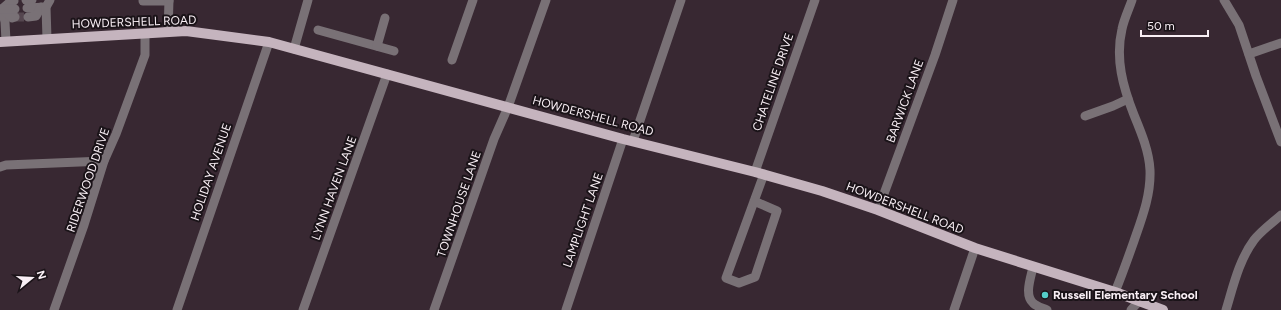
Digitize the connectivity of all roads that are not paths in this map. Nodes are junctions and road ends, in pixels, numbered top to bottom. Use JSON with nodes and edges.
{"nodes":[{"id":1,"x":308,"y":0,"type":"edge"},
{"id":2,"x":472,"y":0,"type":"edge"},
{"id":3,"x":546,"y":0,"type":"edge"},
{"id":4,"x":681,"y":0,"type":"edge"},
{"id":5,"x":815,"y":0,"type":"edge"},
{"id":6,"x":953,"y":0,"type":"edge"},
{"id":7,"x":1132,"y":0,"type":"edge"},
{"id":8,"x":1224,"y":0,"type":"edge"},
{"id":9,"x":143,"y":1,"type":"dead end"},
{"id":10,"x":169,"y":1,"type":"edge"},
{"id":11,"x":29,"y":5,"type":"edge"},
{"id":12,"x":46,"y":5,"type":"edge"},
{"id":13,"x":1,"y":7,"type":"edge"},
{"id":14,"x":15,"y":9,"type":"tunnel mouth"},
{"id":15,"x":385,"y":18,"type":"dead end"},
{"id":16,"x":318,"y":30,"type":"dead end"},
{"id":17,"x":168,"y":32,"type":"junction"},
{"id":18,"x":145,"y":34,"type":"junction"},
{"id":19,"x":47,"y":39,"type":"junction"},
{"id":20,"x":3,"y":42,"type":"edge"},
{"id":21,"x":268,"y":42,"type":"junction"},
{"id":22,"x":1281,"y":43,"type":"edge"},
{"id":23,"x":378,"y":46,"type":"junction"},
{"id":24,"x":294,"y":49,"type":"junction"},
{"id":25,"x":394,"y":51,"type":"dead end"},
{"id":26,"x":1249,"y":54,"type":"junction"},
{"id":27,"x":452,"y":60,"type":"dead end"},
{"id":28,"x":387,"y":74,"type":"junction"},
{"id":29,"x":1128,"y":99,"type":"junction"},
{"id":30,"x":508,"y":107,"type":"junction"},
{"id":31,"x":1085,"y":116,"type":"dead end"},
{"id":32,"x":628,"y":140,"type":"junction"},
{"id":33,"x":1281,"y":142,"type":"edge"},
{"id":34,"x":104,"y":160,"type":"junction"},
{"id":35,"x":0,"y":167,"type":"edge"},
{"id":36,"x":759,"y":173,"type":"junction"},
{"id":37,"x":754,"y":201,"type":"junction"},
{"id":38,"x":878,"y":210,"type":"junction"},
{"id":39,"x":1281,"y":214,"type":"edge"},
{"id":40,"x":975,"y":248,"type":"junction"},
{"id":41,"x":1033,"y":267,"type":"junction"},
{"id":42,"x":1115,"y":292,"type":"junction"},
{"id":43,"x":1139,"y":301,"type":"junction"},
{"id":44,"x":1157,"y":309,"type":"edge"},
{"id":45,"x":54,"y":310,"type":"edge"},
{"id":46,"x":177,"y":310,"type":"edge"},
{"id":47,"x":303,"y":310,"type":"edge"},
{"id":48,"x":434,"y":310,"type":"edge"},
{"id":49,"x":566,"y":310,"type":"edge"},
{"id":50,"x":954,"y":310,"type":"edge"},
{"id":51,"x":1047,"y":310,"type":"edge"},
{"id":52,"x":1131,"y":310,"type":"edge"},
{"id":53,"x":1226,"y":310,"type":"edge"}],
"edges":[{"from":1,"to":24,"type":"street"},
{"from":2,"to":27,"type":"street"},
{"from":3,"to":30,"type":"street","name":"TOWNHOUSE LANE"},
{"from":4,"to":32,"type":"street","name":"LAMPLIGHT LANE"},
{"from":5,"to":36,"type":"street","name":"CHATELINE DRIVE"},
{"from":6,"to":38,"type":"street","name":"BARWICK LANE"},
{"from":7,"to":29,"type":"street"},
{"from":8,"to":26,"type":"street"},
{"from":9,"to":10,"type":"street"},
{"from":10,"to":17,"type":"street"},
{"from":11,"to":12,"type":"street"},
{"from":11,"to":12,"type":"street"},
{"from":12,"to":19,"type":"street"},
{"from":13,"to":14,"type":"street"},
{"from":13,"to":20,"type":"street"},
{"from":15,"to":23,"type":"street"},
{"from":16,"to":23,"type":"street"},
{"from":17,"to":18,"type":"main road","name":"HOWDERSHELL ROAD"},
{"from":17,"to":21,"type":"main road","name":"HOWDERSHELL ROAD"},
{"from":18,"to":19,"type":"main road","name":"HOWDERSHELL ROAD"},
{"from":18,"to":34,"type":"street","name":"RIDERWOOD DRIVE"},
{"from":19,"to":20,"type":"main road","name":"HOWDERSHELL ROAD"},
{"from":21,"to":24,"type":"main road","name":"HOWDERSHELL ROAD"},
{"from":21,"to":46,"type":"street","name":"HOLIDAY AVENUE"},
{"from":22,"to":26,"type":"street"},
{"from":23,"to":25,"type":"street"},
{"from":24,"to":28,"type":"main road","name":"HOWDERSHELL ROAD"},
{"from":26,"to":33,"type":"street"},
{"from":28,"to":30,"type":"main road","name":"HOWDERSHELL ROAD"},
{"from":28,"to":47,"type":"street","name":"LYNN HAVEN LANE"},
{"from":29,"to":31,"type":"street"},
{"from":29,"to":42,"type":"street"},
{"from":30,"to":32,"type":"main road","name":"HOWDERSHELL ROAD"},
{"from":30,"to":48,"type":"street","name":"TOWNHOUSE LANE"},
{"from":32,"to":36,"type":"main road","name":"HOWDERSHELL ROAD"},
{"from":32,"to":49,"type":"street","name":"LAMPLIGHT LANE"},
{"from":34,"to":35,"type":"street"},
{"from":34,"to":45,"type":"street","name":"RIDERWOOD DRIVE"},
{"from":36,"to":37,"type":"street","name":"CHATELINE DRIVE"},
{"from":36,"to":38,"type":"main road","name":"HOWDERSHELL ROAD"},
{"from":37,"to":37,"type":"street","name":"CHATELINE DRIVE"},
{"from":38,"to":40,"type":"main road","name":"HOWDERSHELL ROAD"},
{"from":39,"to":53,"type":"street"},
{"from":40,"to":41,"type":"main road","name":"HOWDERSHELL ROAD"},
{"from":40,"to":50,"type":"street"},
{"from":41,"to":42,"type":"main road","name":"HOWDERSHELL ROAD"},
{"from":41,"to":51,"type":"street"},
{"from":42,"to":43,"type":"main road","name":"HOWDERSHELL ROAD"},
{"from":43,"to":44,"type":"main road","name":"HOWDERSHELL ROAD"},
{"from":43,"to":52,"type":"street"}]}
